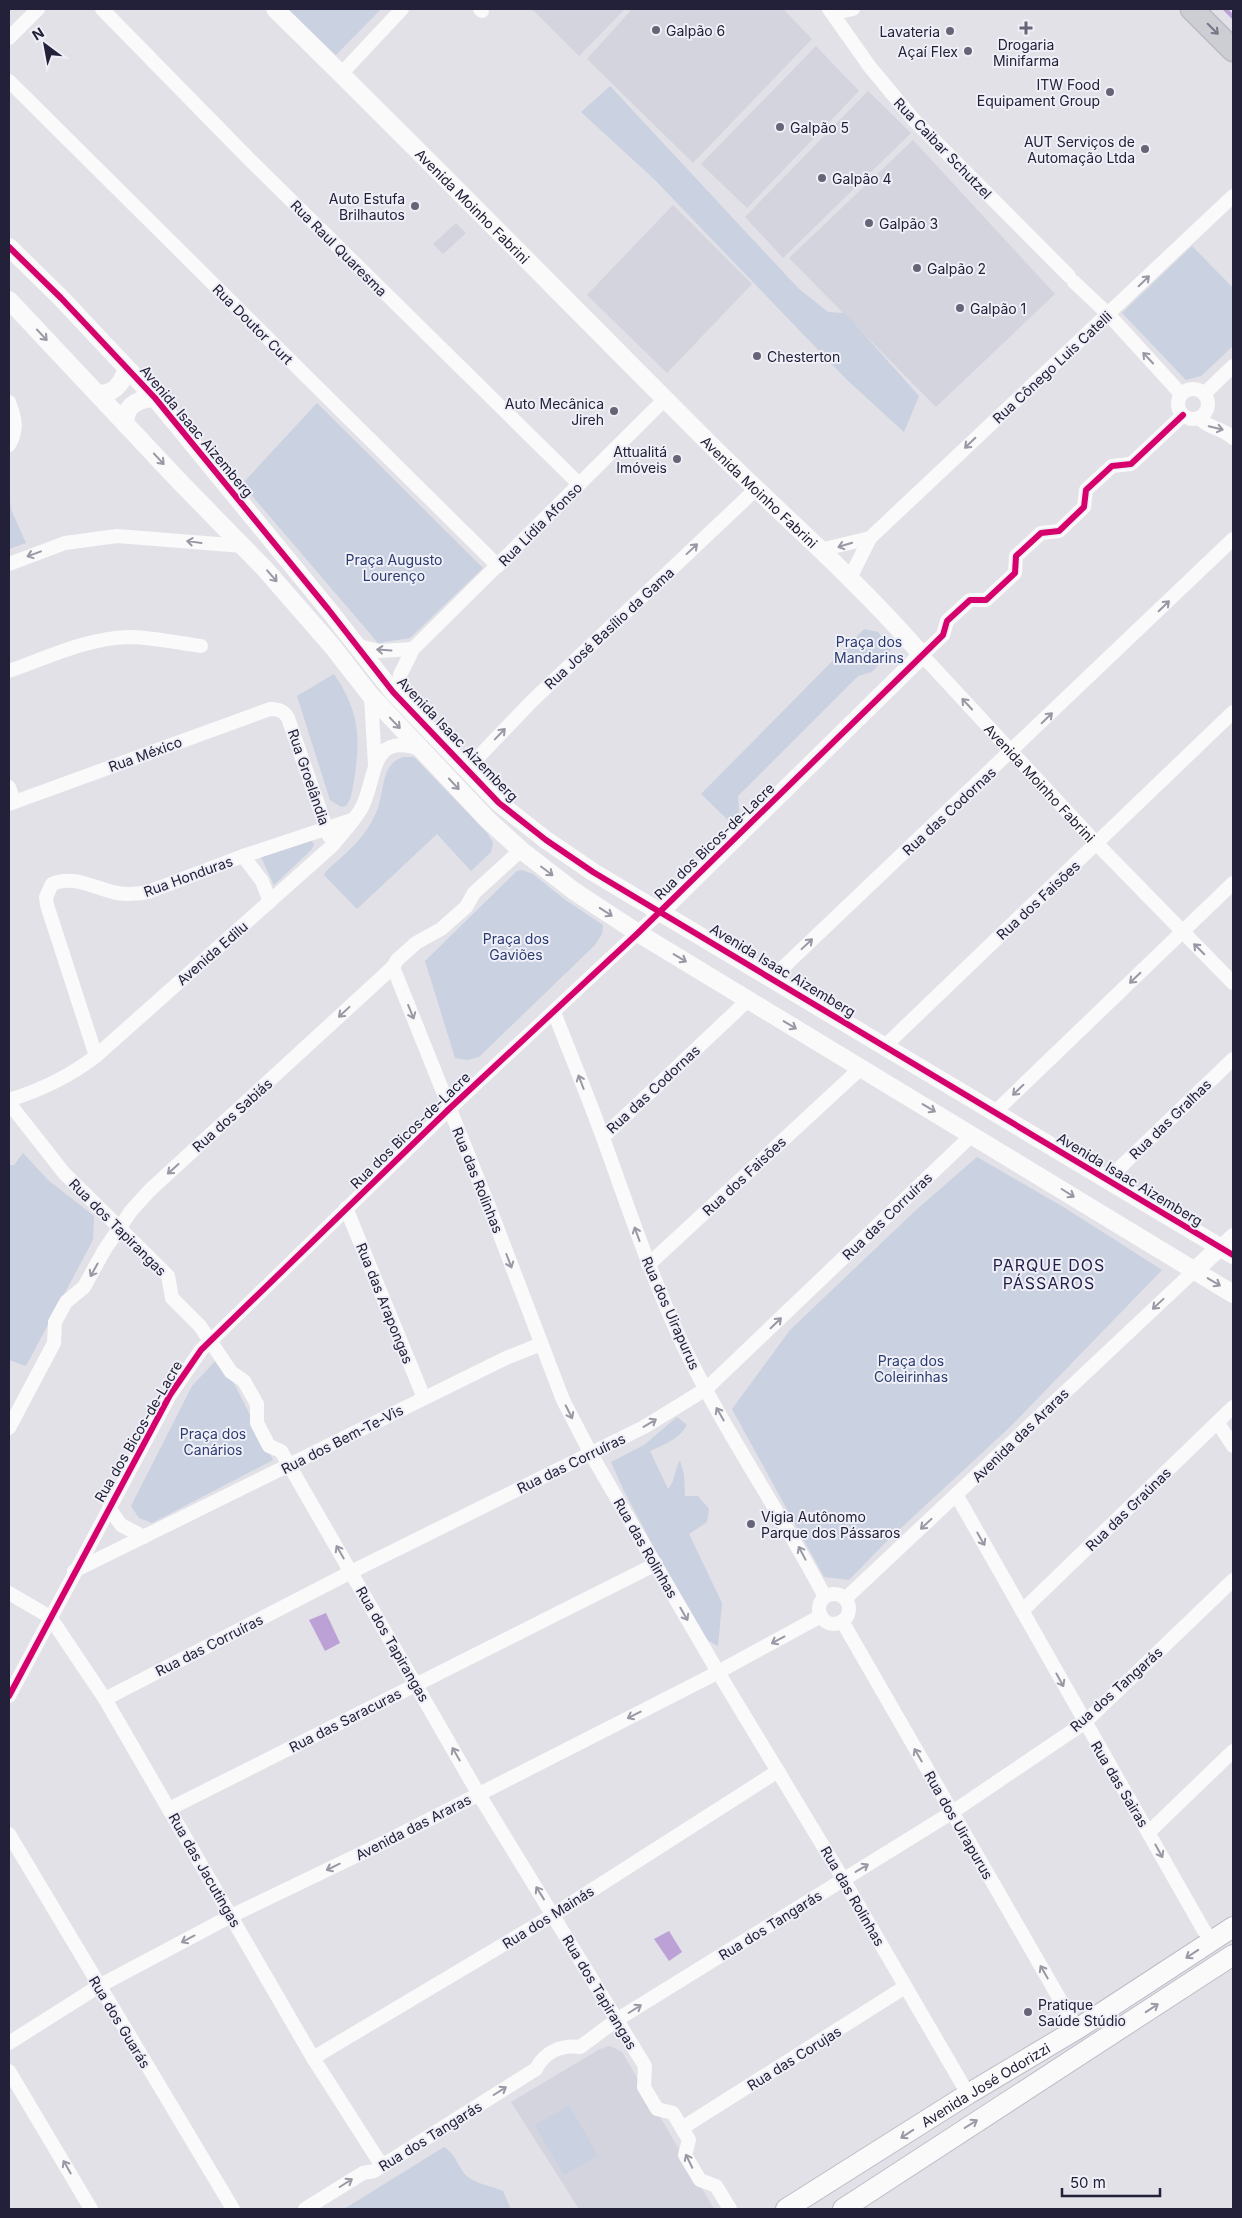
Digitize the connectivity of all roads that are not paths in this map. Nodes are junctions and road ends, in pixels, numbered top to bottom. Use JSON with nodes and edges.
{"nodes":[{"id":1,"x":38,"y":9,"type":"edge"},
{"id":2,"x":102,"y":9,"type":"edge"},
{"id":3,"x":275,"y":9,"type":"edge"},
{"id":4,"x":402,"y":9,"type":"edge"},
{"id":5,"x":829,"y":9,"type":"edge"},
{"id":6,"x":853,"y":9,"type":"edge"},
{"id":7,"x":1192,"y":9,"type":"edge"},
{"id":8,"x":9,"y":38,"type":"edge"},
{"id":9,"x":1233,"y":50,"type":"edge"},
{"id":10,"x":341,"y":74,"type":"junction"},
{"id":11,"x":9,"y":82,"type":"edge"},
{"id":12,"x":1233,"y":196,"type":"edge"},
{"id":13,"x":9,"y":248,"type":"edge"},
{"id":14,"x":9,"y":300,"type":"edge"},
{"id":15,"x":15,"y":314,"type":"edge"},
{"id":16,"x":1108,"y":315,"type":"junction"},
{"id":17,"x":1233,"y":366,"type":"edge"},
{"id":18,"x":127,"y":369,"type":"junction"},
{"id":19,"x":97,"y":394,"type":"junction"},
{"id":20,"x":1181,"y":394,"type":"junction"},
{"id":21,"x":1204,"y":394,"type":"junction"},
{"id":22,"x":154,"y":398,"type":"junction"},
{"id":23,"x":665,"y":399,"type":"junction"},
{"id":24,"x":9,"y":402,"type":"edge"},
{"id":25,"x":1182,"y":415,"type":"junction"},
{"id":26,"x":1199,"y":418,"type":"junction"},
{"id":27,"x":126,"y":424,"type":"junction"},
{"id":28,"x":1233,"y":438,"type":"edge"},
{"id":29,"x":9,"y":445,"type":"edge"},
{"id":30,"x":579,"y":484,"type":"junction"},
{"id":31,"x":756,"y":489,"type":"junction"},
{"id":32,"x":870,"y":538,"type":"junction"},
{"id":33,"x":1233,"y":539,"type":"edge"},
{"id":34,"x":242,"y":546,"type":"junction"},
{"id":35,"x":820,"y":550,"type":"junction"},
{"id":36,"x":9,"y":564,"type":"edge"},
{"id":37,"x":498,"y":566,"type":"junction"},
{"id":38,"x":850,"y":578,"type":"junction"},
{"id":39,"x":355,"y":645,"type":"junction"},
{"id":40,"x":202,"y":646,"type":"dead end"},
{"id":41,"x":413,"y":649,"type":"junction"},
{"id":42,"x":922,"y":654,"type":"junction"},
{"id":43,"x":9,"y":671,"type":"edge"},
{"id":44,"x":371,"y":696,"type":"junction"},
{"id":45,"x":396,"y":696,"type":"junction"},
{"id":46,"x":282,"y":710,"type":"joint"},
{"id":47,"x":1233,"y":712,"type":"edge"},
{"id":48,"x":420,"y":749,"type":"junction"},
{"id":49,"x":1011,"y":752,"type":"junction"},
{"id":50,"x":375,"y":765,"type":"junction"},
{"id":51,"x":466,"y":770,"type":"junction"},
{"id":52,"x":9,"y":787,"type":"edge"},
{"id":53,"x":11,"y":803,"type":"edge"},
{"id":54,"x":352,"y":820,"type":"junction"},
{"id":55,"x":326,"y":827,"type":"junction"},
{"id":56,"x":1098,"y":844,"type":"junction"},
{"id":57,"x":334,"y":845,"type":"junction"},
{"id":58,"x":521,"y":850,"type":"junction"},
{"id":59,"x":243,"y":856,"type":"junction"},
{"id":60,"x":593,"y":872,"type":"junction"},
{"id":61,"x":1233,"y":883,"type":"edge"},
{"id":62,"x":574,"y":891,"type":"junction"},
{"id":63,"x":270,"y":902,"type":"junction"},
{"id":64,"x":660,"y":912,"type":"junction"},
{"id":65,"x":1182,"y":932,"type":"junction"},
{"id":66,"x":638,"y":933,"type":"junction"},
{"id":67,"x":392,"y":967,"type":"junction"},
{"id":68,"x":772,"y":978,"type":"junction"},
{"id":69,"x":1233,"y":983,"type":"edge"},
{"id":70,"x":748,"y":1000,"type":"junction"},
{"id":71,"x":554,"y":1012,"type":"junction"},
{"id":72,"x":886,"y":1045,"type":"junction"},
{"id":73,"x":96,"y":1056,"type":"junction"},
{"id":74,"x":1233,"y":1058,"type":"edge"},
{"id":75,"x":862,"y":1068,"type":"junction"},
{"id":76,"x":9,"y":1102,"type":"edge"},
{"id":77,"x":449,"y":1109,"type":"junction"},
{"id":78,"x":995,"y":1112,"type":"junction"},
{"id":79,"x":972,"y":1135,"type":"junction"},
{"id":80,"x":603,"y":1137,"type":"junction"},
{"id":81,"x":1107,"y":1180,"type":"junction"},
{"id":82,"x":346,"y":1208,"type":"junction"},
{"id":83,"x":120,"y":1229,"type":"junction"},
{"id":84,"x":1233,"y":1235,"type":"edge"},
{"id":85,"x":1227,"y":1251,"type":"edge"},
{"id":86,"x":648,"y":1265,"type":"junction"},
{"id":87,"x":1194,"y":1270,"type":"junction"},
{"id":88,"x":1233,"y":1294,"type":"edge"},
{"id":89,"x":210,"y":1341,"type":"junction"},
{"id":90,"x":540,"y":1344,"type":"junction"},
{"id":91,"x":706,"y":1390,"type":"junction"},
{"id":92,"x":424,"y":1398,"type":"junction"},
{"id":93,"x":1233,"y":1408,"type":"edge"},
{"id":94,"x":1218,"y":1423,"type":"junction"},
{"id":95,"x":9,"y":1428,"type":"edge"},
{"id":96,"x":1233,"y":1446,"type":"edge"},
{"id":97,"x":591,"y":1454,"type":"junction"},
{"id":98,"x":290,"y":1466,"type":"junction"},
{"id":99,"x":957,"y":1496,"type":"junction"},
{"id":100,"x":109,"y":1508,"type":"junction"},
{"id":101,"x":144,"y":1537,"type":"junction"},
{"id":102,"x":656,"y":1564,"type":"junction"},
{"id":103,"x":74,"y":1571,"type":"junction"},
{"id":104,"x":351,"y":1572,"type":"junction"},
{"id":105,"x":1233,"y":1580,"type":"edge"},
{"id":106,"x":9,"y":1593,"type":"edge"},
{"id":107,"x":825,"y":1597,"type":"junction"},
{"id":108,"x":845,"y":1599,"type":"junction"},
{"id":109,"x":1022,"y":1611,"type":"junction"},
{"id":110,"x":821,"y":1616,"type":"junction"},
{"id":111,"x":50,"y":1617,"type":"junction"},
{"id":112,"x":842,"y":1621,"type":"junction"},
{"id":113,"x":718,"y":1672,"type":"junction"},
{"id":114,"x":417,"y":1684,"type":"junction"},
{"id":115,"x":9,"y":1696,"type":"edge"},
{"id":116,"x":105,"y":1698,"type":"junction"},
{"id":117,"x":1084,"y":1723,"type":"junction"},
{"id":118,"x":1233,"y":1751,"type":"edge"},
{"id":119,"x":778,"y":1771,"type":"junction"},
{"id":120,"x":478,"y":1793,"type":"junction"},
{"id":121,"x":169,"y":1809,"type":"junction"},
{"id":122,"x":951,"y":1813,"type":"junction"},
{"id":123,"x":1149,"y":1832,"type":"junction"},
{"id":124,"x":9,"y":1834,"type":"edge"},
{"id":125,"x":844,"y":1879,"type":"junction"},
{"id":126,"x":553,"y":1915,"type":"junction"},
{"id":127,"x":231,"y":1916,"type":"junction"},
{"id":128,"x":1233,"y":1927,"type":"edge"},
{"id":129,"x":1212,"y":1941,"type":"junction"},
{"id":130,"x":1233,"y":1955,"type":"edge"},
{"id":131,"x":99,"y":1986,"type":"junction"},
{"id":132,"x":905,"y":1987,"type":"junction"},
{"id":133,"x":618,"y":2019,"type":"junction"},
{"id":134,"x":1077,"y":2029,"type":"junction"},
{"id":135,"x":9,"y":2043,"type":"edge"},
{"id":136,"x":314,"y":2058,"type":"junction"},
{"id":137,"x":9,"y":2070,"type":"edge"},
{"id":138,"x":968,"y":2094,"type":"junction"},
{"id":139,"x":682,"y":2128,"type":"junction"},
{"id":140,"x":382,"y":2166,"type":"junction"},
{"id":141,"x":91,"y":2209,"type":"edge"},
{"id":142,"x":232,"y":2209,"type":"edge"},
{"id":143,"x":305,"y":2209,"type":"edge"},
{"id":144,"x":730,"y":2209,"type":"edge"},
{"id":145,"x":786,"y":2209,"type":"edge"},
{"id":146,"x":843,"y":2209,"type":"edge"}],
"edges":[{"from":1,"to":8,"type":"street"},
{"from":2,"to":30,"type":"street","name":"Rua Raul Quaresma"},
{"from":3,"to":10,"type":"street","name":"Avenida Moinho Fabrini"},
{"from":4,"to":10,"type":"street"},
{"from":5,"to":6,"type":"street"},
{"from":5,"to":16,"type":"street","name":"Rua Caibar Schutzel"},
{"from":7,"to":9,"type":"main road","one_way":true},
{"from":10,"to":23,"type":"street","name":"Avenida Moinho Fabrini"},
{"from":11,"to":37,"type":"street","name":"Rua Doutor Curt"},
{"from":16,"to":12,"type":"street","name":"Rua Cônego Luis Catelli","one_way":true},
{"from":13,"to":18,"type":"street","name":"Avenida Isaac Aizemberg"},
{"from":14,"to":15,"type":"street"},
{"from":15,"to":19,"type":"street","one_way":true},
{"from":20,"to":16,"type":"street","name":"Rua Caibar Schutzel","one_way":true},
{"from":16,"to":32,"type":"street","name":"Rua Cônego Luis Catelli","one_way":true},
{"from":17,"to":21,"type":"street"},
{"from":18,"to":19,"type":"street"},
{"from":18,"to":22,"type":"street","name":"Avenida Isaac Aizemberg"},
{"from":19,"to":27,"type":"street"},
{"from":20,"to":21,"type":"street"},
{"from":20,"to":25,"type":"street"},
{"from":21,"to":26,"type":"street"},
{"from":22,"to":27,"type":"street"},
{"from":22,"to":39,"type":"street","name":"Avenida Isaac Aizemberg"},
{"from":23,"to":30,"type":"street","name":"Rua Lídia Afonso"},
{"from":23,"to":31,"type":"street","name":"Avenida Moinho Fabrini"},
{"from":24,"to":29,"type":"street"},
{"from":25,"to":26,"type":"street"},
{"from":25,"to":42,"type":"street"},
{"from":26,"to":28,"type":"street","one_way":true},
{"from":27,"to":34,"type":"street","one_way":true},
{"from":30,"to":37,"type":"street","name":"Rua Lídia Afonso"},
{"from":31,"to":35,"type":"street","name":"Avenida Moinho Fabrini"},
{"from":51,"to":31,"type":"street","name":"Rua José Basílio da Gama","one_way":true},
{"from":32,"to":35,"type":"street","name":"Rua Cônego Luis Catelli","one_way":true},
{"from":32,"to":38,"type":"street","name":"Rua Cônego Luis Catelli"},
{"from":49,"to":33,"type":"street","name":"Rua das Codornas","one_way":true},
{"from":34,"to":36,"type":"street","one_way":true},
{"from":34,"to":44,"type":"street","one_way":true},
{"from":35,"to":38,"type":"street","name":"Avenida Moinho Fabrini"},
{"from":37,"to":41,"type":"street","name":"Rua Lídia Afonso"},
{"from":38,"to":42,"type":"street","name":"Avenida Moinho Fabrini"},
{"from":41,"to":39,"type":"street","one_way":true},
{"from":39,"to":45,"type":"street","name":"Avenida Isaac Aizemberg"},
{"from":40,"to":43,"type":"street"},
{"from":41,"to":45,"type":"street","name":"Rua Lídia Afonso"},
{"from":49,"to":42,"type":"street","name":"Avenida Moinho Fabrini","one_way":true},
{"from":42,"to":64,"type":"street","name":"Rua dos Bicos-de-Lacre"},
{"from":44,"to":48,"type":"street","one_way":true},
{"from":44,"to":50,"type":"street","name":"Avenida Edilu"},
{"from":45,"to":51,"type":"street","name":"Avenida Isaac Aizemberg"},
{"from":46,"to":53,"type":"street","name":"Rua México"},
{"from":46,"to":55,"type":"street","name":"Rua Groelândia"},
{"from":47,"to":56,"type":"street","name":"Rua dos Faisões"},
{"from":48,"to":50,"type":"street","name":"Avenida Edilu"},
{"from":48,"to":58,"type":"street","one_way":true},
{"from":49,"to":56,"type":"street","name":"Avenida Moinho Fabrini"},
{"from":68,"to":49,"type":"street","name":"Rua das Codornas","one_way":true},
{"from":50,"to":54,"type":"street","name":"Avenida Edilu"},
{"from":51,"to":60,"type":"street","name":"Avenida Isaac Aizemberg"},
{"from":52,"to":53,"type":"street"},
{"from":54,"to":55,"type":"street","name":"Rua Honduras"},
{"from":54,"to":57,"type":"street","name":"Avenida Edilu"},
{"from":55,"to":57,"type":"street","name":"Rua Groelândia"},
{"from":55,"to":59,"type":"street","name":"Rua Honduras"},
{"from":56,"to":65,"type":"street","name":"Avenida Moinho Fabrini"},
{"from":56,"to":72,"type":"street","name":"Rua dos Faisões"},
{"from":57,"to":63,"type":"street","name":"Avenida Edilu"},
{"from":58,"to":62,"type":"street","one_way":true},
{"from":58,"to":67,"type":"street","name":"Rua dos Sabiás"},
{"from":59,"to":63,"type":"street"},
{"from":59,"to":73,"type":"street","name":"Rua Honduras"},
{"from":60,"to":62,"type":"street"},
{"from":60,"to":64,"type":"street","name":"Avenida Isaac Aizemberg"},
{"from":61,"to":65,"type":"street"},
{"from":62,"to":66,"type":"street","one_way":true},
{"from":63,"to":73,"type":"street","name":"Avenida Edilu"},
{"from":64,"to":66,"type":"street","name":"Rua dos Bicos-de-Lacre"},
{"from":64,"to":68,"type":"street","name":"Avenida Isaac Aizemberg"},
{"from":69,"to":65,"type":"street","name":"Avenida Moinho Fabrini","one_way":true},
{"from":65,"to":78,"type":"street","one_way":true},
{"from":66,"to":70,"type":"street","one_way":true},
{"from":66,"to":71,"type":"street","name":"Rua dos Bicos-de-Lacre"},
{"from":67,"to":77,"type":"street","name":"Rua das Rolinhas","one_way":true},
{"from":67,"to":83,"type":"street","name":"Rua dos Sabiás","one_way":true},
{"from":68,"to":72,"type":"street","name":"Avenida Isaac Aizemberg"},
{"from":70,"to":75,"type":"street","one_way":true},
{"from":70,"to":80,"type":"street","name":"Rua das Codornas"},
{"from":71,"to":77,"type":"street","name":"Rua dos Bicos-de-Lacre"},
{"from":80,"to":71,"type":"street","name":"Rua dos Uirapurus","one_way":true},
{"from":72,"to":78,"type":"street","name":"Avenida Isaac Aizemberg"},
{"from":73,"to":76,"type":"street","name":"Avenida Edilu"},
{"from":74,"to":81,"type":"street","name":"Rua das Gralhas"},
{"from":75,"to":79,"type":"street","one_way":true},
{"from":75,"to":86,"type":"street","name":"Rua dos Faisões"},
{"from":76,"to":83,"type":"street","name":"Rua dos Tapirangas"},
{"from":77,"to":82,"type":"street","name":"Rua dos Bicos-de-Lacre"},
{"from":77,"to":90,"type":"street","name":"Rua das Rolinhas","one_way":true},
{"from":78,"to":81,"type":"street","name":"Avenida Isaac Aizemberg"},
{"from":79,"to":87,"type":"street","one_way":true},
{"from":91,"to":79,"type":"street","name":"Rua das Corruíras","one_way":true},
{"from":86,"to":80,"type":"street","name":"Rua dos Uirapurus","one_way":true},
{"from":81,"to":85,"type":"street","name":"Avenida Isaac Aizemberg"},
{"from":82,"to":89,"type":"street","name":"Rua dos Bicos-de-Lacre"},
{"from":82,"to":92,"type":"street","name":"Rua das Arapongas"},
{"from":83,"to":89,"type":"street","name":"Rua dos Tapirangas"},
{"from":83,"to":95,"type":"street","name":"Rua dos Sabiás","one_way":true},
{"from":84,"to":85,"type":"street"},
{"from":85,"to":87,"type":"street"},
{"from":86,"to":91,"type":"street","name":"Rua dos Uirapurus"},
{"from":87,"to":88,"type":"street","one_way":true},
{"from":87,"to":99,"type":"street","name":"Avenida das Araras","one_way":true},
{"from":89,"to":98,"type":"street","name":"Rua dos Tapirangas"},
{"from":89,"to":100,"type":"street","name":"Rua dos Bicos-de-Lacre"},
{"from":90,"to":92,"type":"street","name":"Rua dos Bem-Te-Vis"},
{"from":90,"to":97,"type":"street","name":"Rua das Rolinhas","one_way":true},
{"from":97,"to":91,"type":"street","name":"Rua das Corruíras","one_way":true},
{"from":107,"to":91,"type":"street","name":"Rua dos Uirapurus","one_way":true},
{"from":92,"to":98,"type":"street","name":"Rua dos Bem-Te-Vis"},
{"from":93,"to":94,"type":"street","name":"Rua das Graúnas"},
{"from":94,"to":96,"type":"street"},
{"from":94,"to":109,"type":"street","name":"Rua das Graúnas"},
{"from":97,"to":102,"type":"street","name":"Rua das Rolinhas"},
{"from":97,"to":104,"type":"street","name":"Rua das Corruíras"},
{"from":98,"to":101,"type":"street","name":"Rua dos Bem-Te-Vis"},
{"from":104,"to":98,"type":"street","name":"Rua dos Tapirangas","one_way":true},
{"from":99,"to":108,"type":"street","name":"Avenida das Araras","one_way":true},
{"from":99,"to":109,"type":"street","name":"Rua das Sairas","one_way":true},
{"from":100,"to":101,"type":"street"},
{"from":100,"to":103,"type":"street","name":"Rua dos Bicos-de-Lacre"},
{"from":101,"to":103,"type":"street","name":"Rua dos Bem-Te-Vis"},
{"from":102,"to":113,"type":"street","name":"Rua das Rolinhas","one_way":true},
{"from":102,"to":114,"type":"street","name":"Rua das Saracuras"},
{"from":103,"to":111,"type":"street","name":"Rua dos Bicos-de-Lacre"},
{"from":104,"to":114,"type":"street","name":"Rua dos Tapirangas"},
{"from":104,"to":116,"type":"street","name":"Rua das Corruíras"},
{"from":105,"to":117,"type":"street","name":"Rua dos Tangarás"},
{"from":106,"to":111,"type":"street","name":"Rua das Jacutingas"},
{"from":107,"to":108,"type":"street"},
{"from":107,"to":110,"type":"street"},
{"from":108,"to":112,"type":"street"},
{"from":109,"to":117,"type":"street","name":"Rua das Sairas","one_way":true},
{"from":110,"to":112,"type":"street"},
{"from":110,"to":113,"type":"street","name":"Avenida das Araras","one_way":true},
{"from":111,"to":115,"type":"street","name":"Rua dos Bicos-de-Lacre"},
{"from":111,"to":116,"type":"street","name":"Rua das Jacutingas"},
{"from":122,"to":112,"type":"street","name":"Rua dos Uirapurus","one_way":true},
{"from":113,"to":119,"type":"street","name":"Rua das Rolinhas"},
{"from":113,"to":120,"type":"street","name":"Avenida das Araras","one_way":true},
{"from":120,"to":114,"type":"street","name":"Rua dos Tapirangas","one_way":true},
{"from":114,"to":121,"type":"street","name":"Rua das Saracuras"},
{"from":116,"to":121,"type":"street","name":"Rua das Jacutingas"},
{"from":117,"to":122,"type":"street","name":"Rua dos Tangarás"},
{"from":117,"to":123,"type":"street","name":"Rua das Sairas"},
{"from":118,"to":123,"type":"street"},
{"from":119,"to":125,"type":"street","name":"Rua das Rolinhas"},
{"from":119,"to":126,"type":"street","name":"Rua dos Mainás"},
{"from":126,"to":120,"type":"street","name":"Rua dos Tapirangas","one_way":true},
{"from":120,"to":127,"type":"street","name":"Avenida das Araras","one_way":true},
{"from":121,"to":127,"type":"street","name":"Rua das Jacutingas"},
{"from":125,"to":122,"type":"street","name":"Rua dos Tangarás","one_way":true},
{"from":134,"to":122,"type":"street","name":"Rua dos Uirapurus","one_way":true},
{"from":123,"to":129,"type":"street","name":"Rua das Sairas","one_way":true},
{"from":124,"to":131,"type":"street","name":"Rua dos Guarás"},
{"from":125,"to":132,"type":"street","name":"Rua das Rolinhas"},
{"from":133,"to":125,"type":"street","name":"Rua dos Tangarás","one_way":true},
{"from":126,"to":133,"type":"street","name":"Rua dos Tapirangas"},
{"from":126,"to":136,"type":"street","name":"Rua dos Mainás"},
{"from":127,"to":131,"type":"street","name":"Avenida das Araras","one_way":true},
{"from":127,"to":136,"type":"street","name":"Rua das Jacutingas"},
{"from":128,"to":129,"type":"main road","name":"Avenida José Odorizzi"},
{"from":129,"to":134,"type":"main road","name":"Avenida José Odorizzi","one_way":true},
{"from":146,"to":130,"type":"main road","name":"Avenida José Odorizzi","one_way":true},
{"from":131,"to":135,"type":"street","name":"Avenida das Araras"},
{"from":131,"to":142,"type":"street","name":"Rua dos Guarás"},
{"from":132,"to":138,"type":"street","name":"Rua das Rolinhas"},
{"from":132,"to":139,"type":"street","name":"Rua das Corujas"},
{"from":133,"to":139,"type":"street","name":"Rua dos Tapirangas"},
{"from":140,"to":133,"type":"street","name":"Rua dos Tangarás","one_way":true},
{"from":134,"to":138,"type":"main road","name":"Avenida José Odorizzi"},
{"from":136,"to":140,"type":"street","name":"Rua das Jacutingas"},
{"from":141,"to":137,"type":"street","one_way":true},
{"from":138,"to":145,"type":"main road","name":"Avenida José Odorizzi","one_way":true},
{"from":144,"to":139,"type":"street","one_way":true},
{"from":143,"to":140,"type":"street","name":"Rua dos Tangarás","one_way":true}]}
